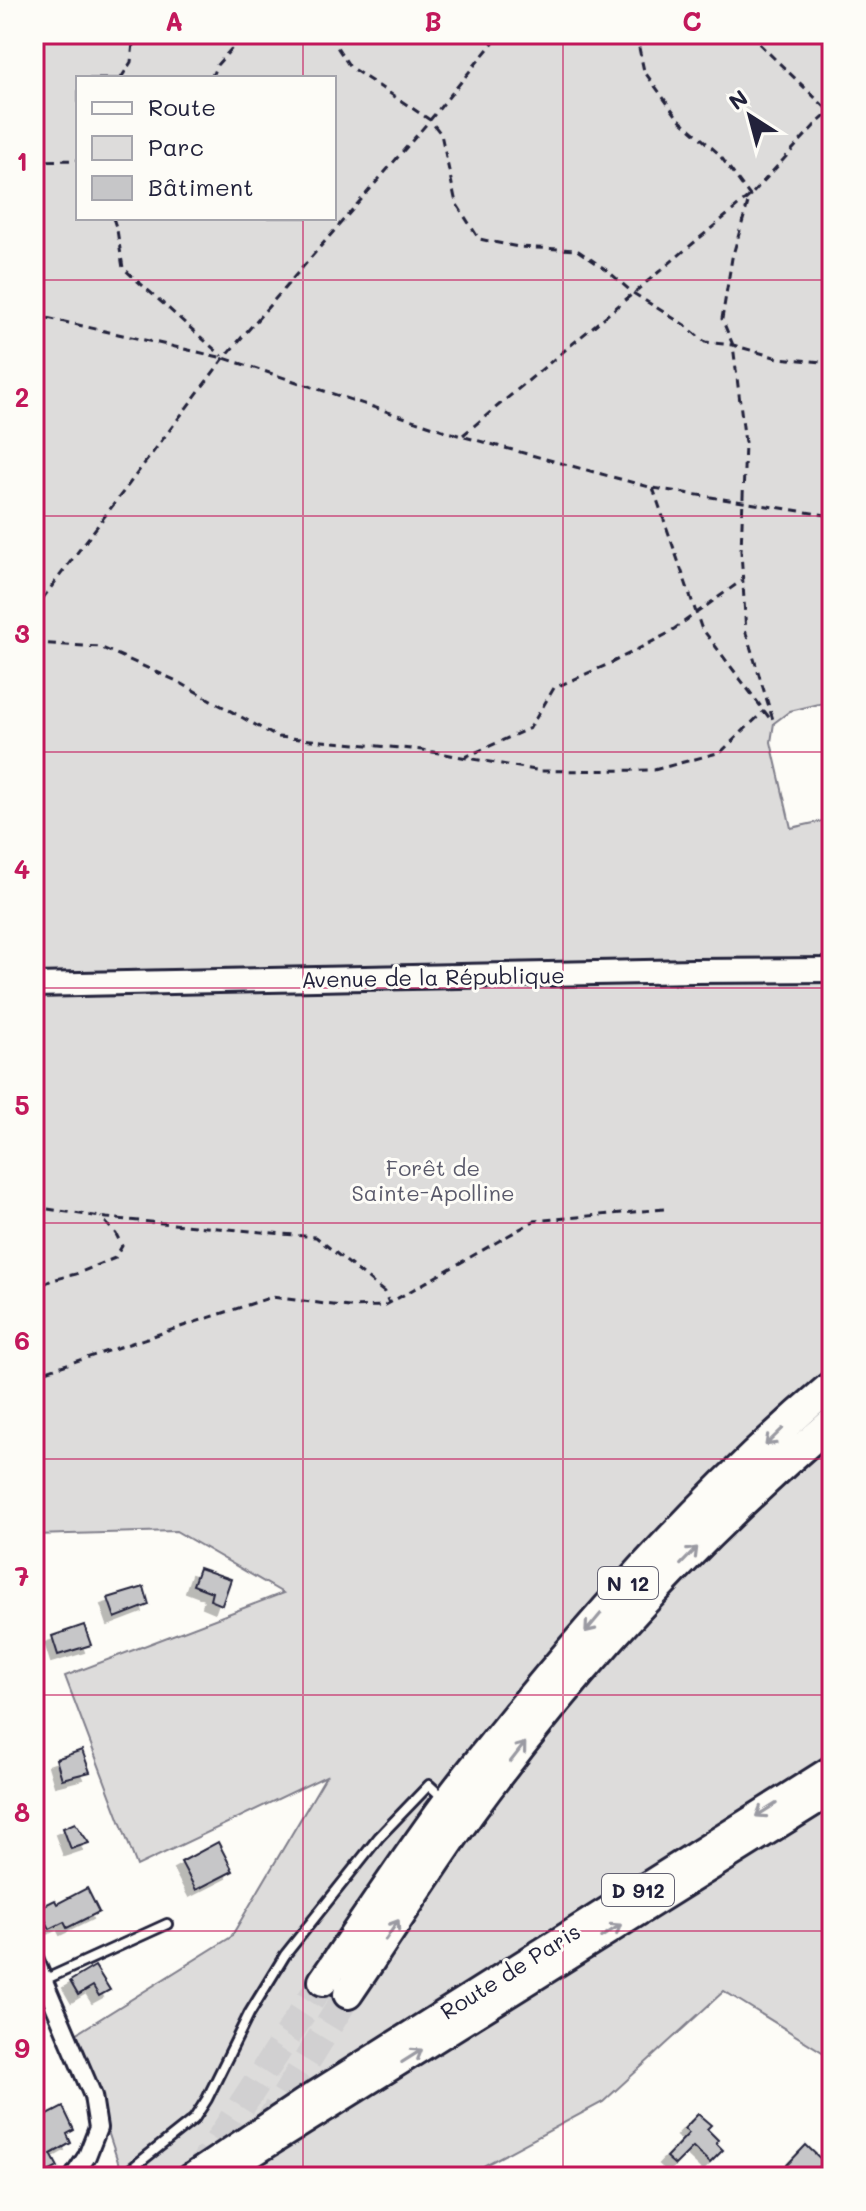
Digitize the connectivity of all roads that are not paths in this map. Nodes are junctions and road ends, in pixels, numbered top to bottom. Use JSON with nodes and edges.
{"nodes":[{"id":1,"x":832,"y":970,"type":"edge"},
{"id":2,"x":34,"y":985,"type":"edge"},
{"id":3,"x":832,"y":1385,"type":"edge"},
{"id":4,"x":832,"y":1422,"type":"edge"},
{"id":5,"x":832,"y":1768,"type":"edge"},
{"id":6,"x":832,"y":1792,"type":"edge"},
{"id":7,"x":447,"y":1802,"type":"junction"},
{"id":8,"x":167,"y":1924,"type":"dead end"},
{"id":9,"x":34,"y":1958,"type":"edge"},
{"id":10,"x":43,"y":1980,"type":"junction"},
{"id":11,"x":73,"y":2177,"type":"edge"},
{"id":12,"x":121,"y":2177,"type":"edge"},
{"id":13,"x":190,"y":2177,"type":"edge"},
{"id":14,"x":217,"y":2177,"type":"edge"}],
"edges":[{"from":1,"to":2,"type":"main road","name":"Avenue de la République"},
{"from":3,"to":7,"type":"highway","number":"N 12","one_way":true},
{"from":7,"to":4,"type":"highway","number":"N 12","one_way":true},
{"from":5,"to":13,"type":"main road","name":"Route de Paris","number":"D 912","one_way":true},
{"from":14,"to":6,"type":"main road","name":"Route de Paris","number":"D 912","one_way":true},
{"from":7,"to":12,"type":"lane"},
{"from":8,"to":10,"type":"lane"},
{"from":9,"to":10,"type":"street"},
{"from":10,"to":11,"type":"street"}]}
